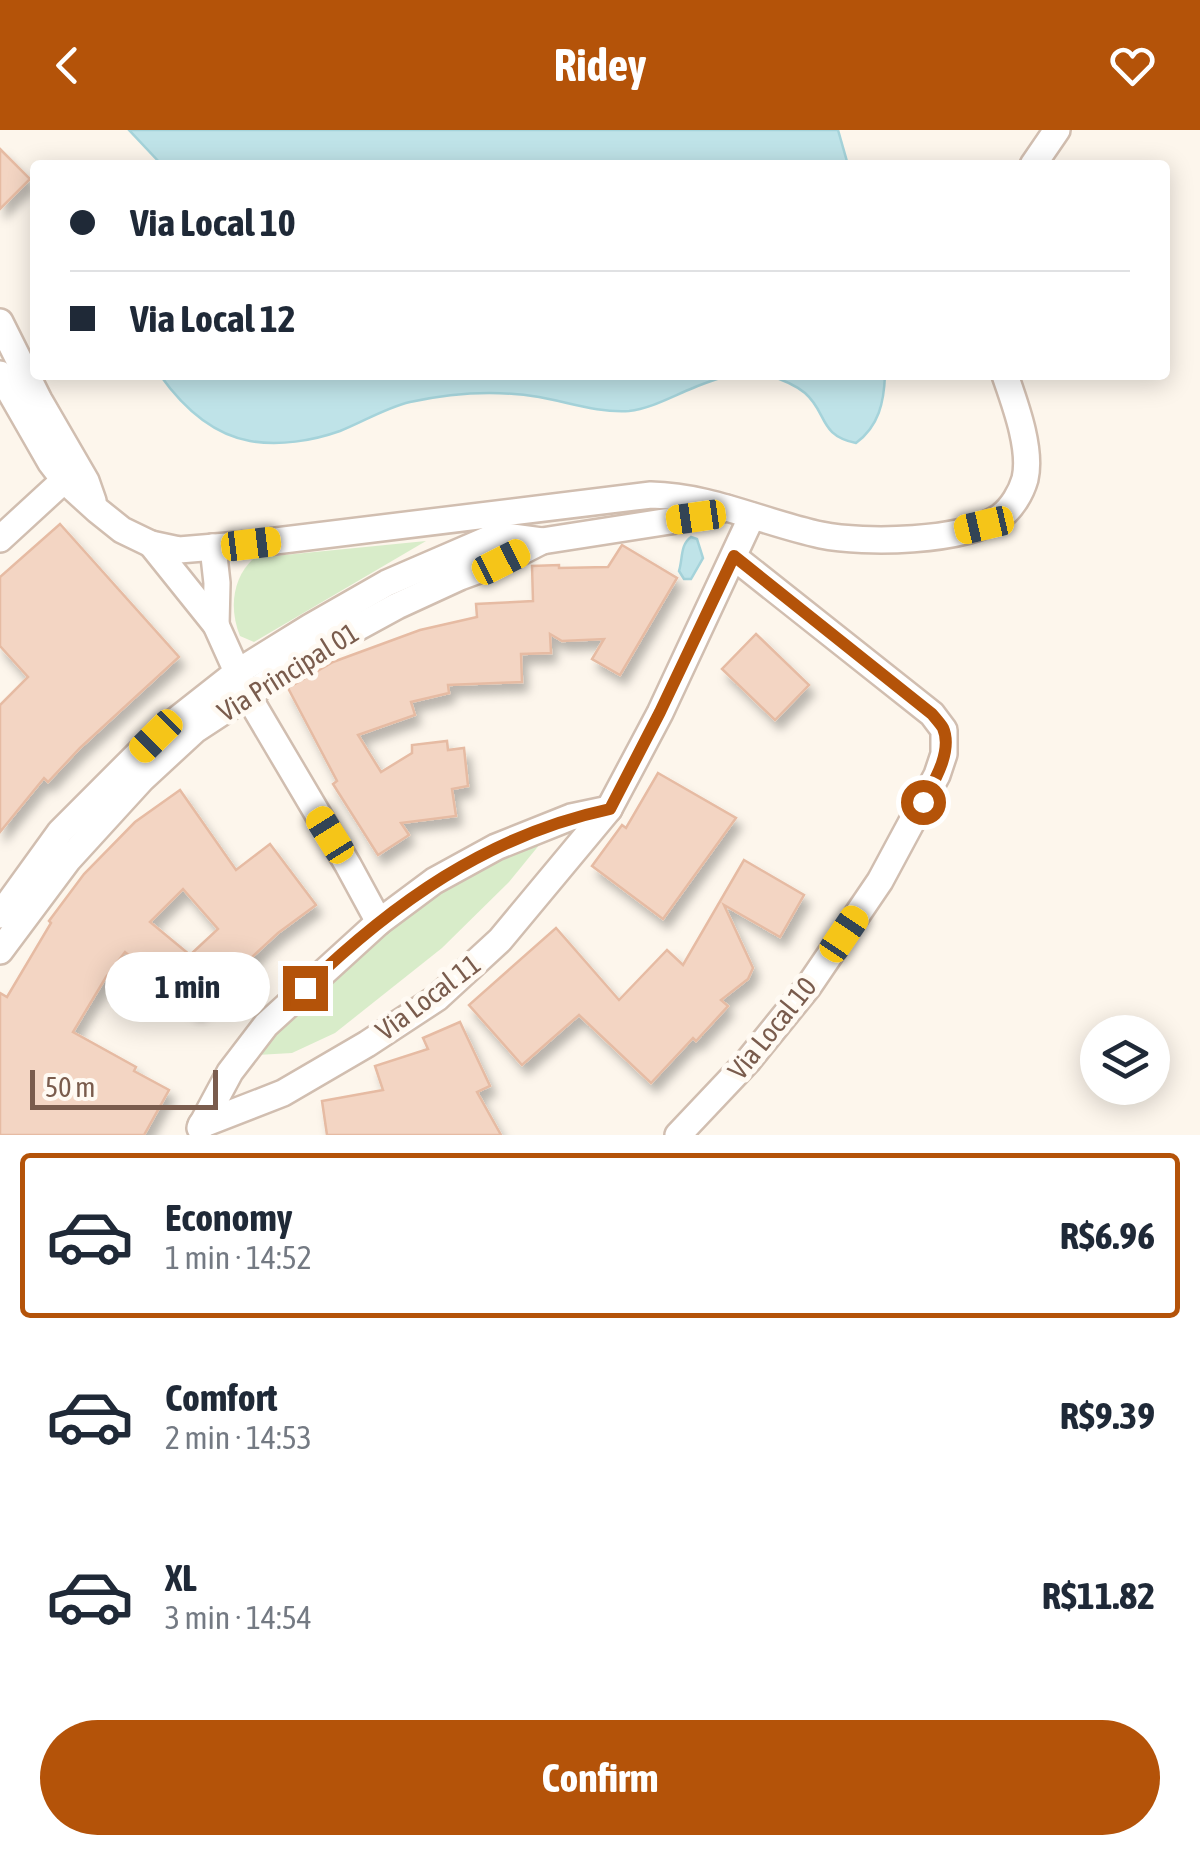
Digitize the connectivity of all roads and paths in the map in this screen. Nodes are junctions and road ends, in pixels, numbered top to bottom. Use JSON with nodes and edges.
{"nodes":[{"id":1,"x":1057,"y":130,"type":"edge"},
{"id":2,"x":1036,"y":160,"type":"edge"},
{"id":3,"x":0,"y":322,"type":"edge"},
{"id":4,"x":0,"y":374,"type":"edge"},
{"id":5,"x":1006,"y":380,"type":"edge"},
{"id":6,"x":71,"y":474,"type":"junction"},
{"id":7,"x":726,"y":508,"type":"junction"},
{"id":8,"x":752,"y":516,"type":"junction"},
{"id":9,"x":0,"y":539,"type":"edge"},
{"id":10,"x":152,"y":544,"type":"junction"},
{"id":11,"x":213,"y":547,"type":"junction"},
{"id":12,"x":734,"y":556,"type":"junction"},
{"id":13,"x":216,"y":625,"type":"junction"},
{"id":14,"x":242,"y":685,"type":"junction"},
{"id":15,"x":610,"y":809,"type":"junction"},
{"id":16,"x":0,"y":915,"type":"edge"},
{"id":17,"x":379,"y":922,"type":"junction"},
{"id":18,"x":0,"y":951,"type":"edge"},
{"id":19,"x":198,"y":1130,"type":"edge"},
{"id":20,"x":678,"y":1135,"type":"edge"}],
"edges":[{"from":1,"to":2,"type":"street"},
{"from":3,"to":6,"type":"street"},
{"from":4,"to":6,"type":"street"},
{"from":5,"to":8,"type":"street"},
{"from":6,"to":9,"type":"street"},
{"from":6,"to":10,"type":"street"},
{"from":7,"to":8,"type":"street"},
{"from":7,"to":11,"type":"street"},
{"from":7,"to":14,"type":"street","name":"Via Principal 01"},
{"from":8,"to":12,"type":"street","name":"Via Local 11"},
{"from":10,"to":11,"type":"street"},
{"from":10,"to":13,"type":"street"},
{"from":11,"to":13,"type":"street"},
{"from":12,"to":15,"type":"street","name":"Via Local 11"},
{"from":12,"to":20,"type":"street","name":"Via Local 10"},
{"from":13,"to":14,"type":"street"},
{"from":14,"to":16,"type":"street","name":"Via Principal 01"},
{"from":14,"to":17,"type":"street"},
{"from":14,"to":18,"type":"street","name":"Via Principal 01"},
{"from":15,"to":17,"type":"street"},
{"from":15,"to":19,"type":"street","name":"Via Local 11"},
{"from":17,"to":19,"type":"street"}]}
